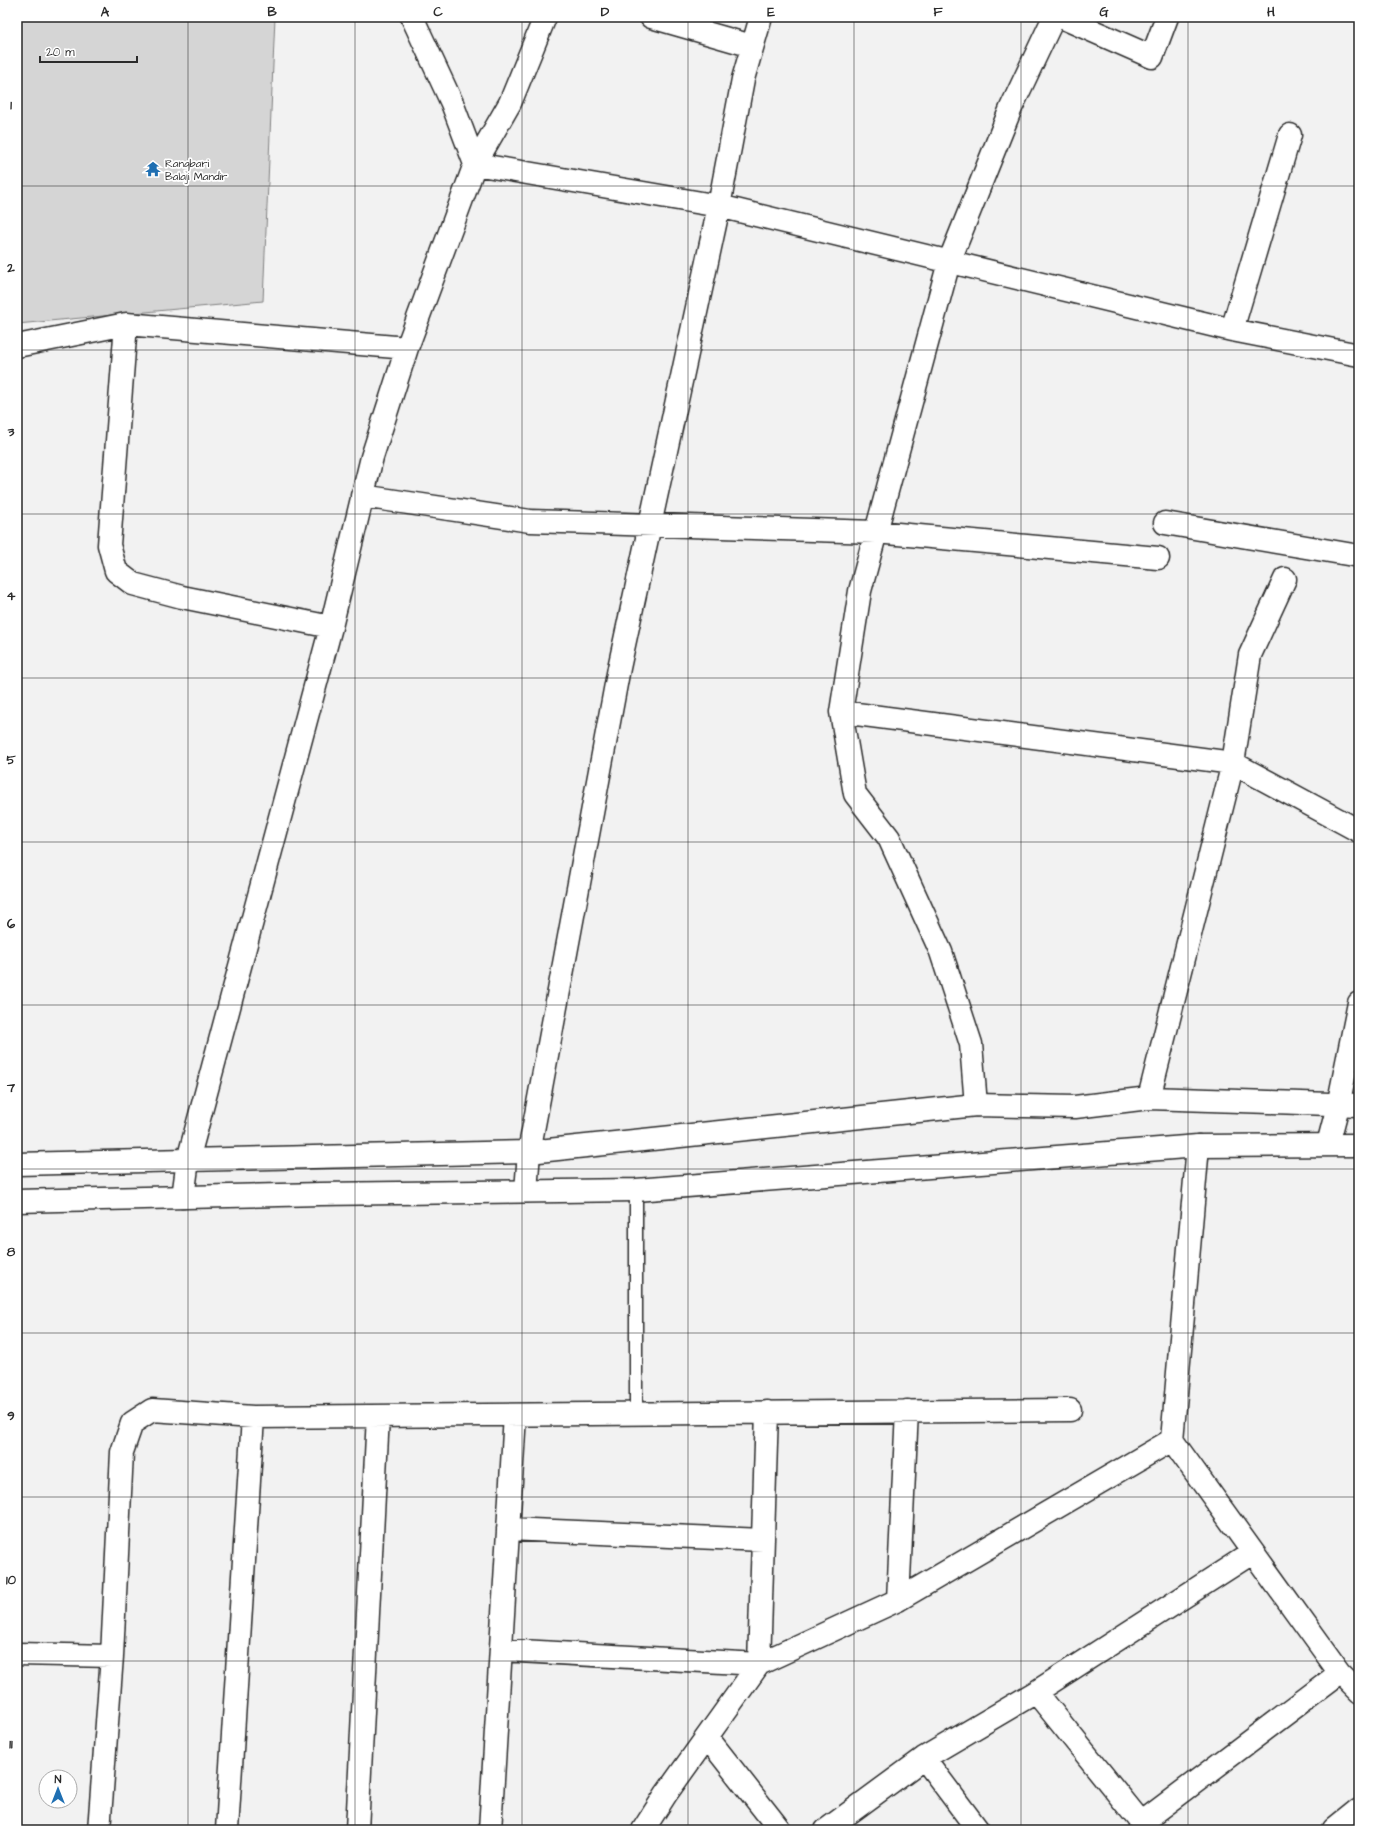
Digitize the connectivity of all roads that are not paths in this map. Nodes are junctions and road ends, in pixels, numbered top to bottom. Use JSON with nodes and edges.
{"nodes":[{"id":1,"x":412,"y":17,"type":"edge"},
{"id":2,"x":545,"y":17,"type":"edge"},
{"id":3,"x":651,"y":17,"type":"edge"},
{"id":4,"x":761,"y":17,"type":"edge"},
{"id":5,"x":1054,"y":17,"type":"edge"},
{"id":6,"x":1060,"y":17,"type":"edge"},
{"id":7,"x":1167,"y":17,"type":"edge"},
{"id":8,"x":752,"y":46,"type":"junction"},
{"id":9,"x":1290,"y":135,"type":"dead end"},
{"id":10,"x":475,"y":164,"type":"junction"},
{"id":11,"x":719,"y":206,"type":"junction"},
{"id":12,"x":949,"y":262,"type":"junction"},
{"id":13,"x":126,"y":324,"type":"junction"},
{"id":14,"x":1232,"y":330,"type":"junction"},
{"id":15,"x":17,"y":346,"type":"edge"},
{"id":16,"x":407,"y":348,"type":"junction"},
{"id":17,"x":1359,"y":355,"type":"edge"},
{"id":18,"x":362,"y":496,"type":"junction"},
{"id":19,"x":1165,"y":523,"type":"dead end"},
{"id":20,"x":650,"y":524,"type":"junction"},
{"id":21,"x":876,"y":532,"type":"junction"},
{"id":22,"x":1359,"y":556,"type":"edge"},
{"id":23,"x":1158,"y":558,"type":"dead end"},
{"id":24,"x":1285,"y":579,"type":"dead end"},
{"id":25,"x":331,"y":628,"type":"junction"},
{"id":26,"x":841,"y":712,"type":"junction"},
{"id":27,"x":1233,"y":763,"type":"junction"},
{"id":28,"x":1359,"y":831,"type":"edge"},
{"id":29,"x":1359,"y":1003,"type":"edge"},
{"id":30,"x":1149,"y":1098,"type":"junction"},
{"id":31,"x":976,"y":1104,"type":"junction"},
{"id":32,"x":1348,"y":1105,"type":"edge"},
{"id":33,"x":1328,"y":1144,"type":"junction"},
{"id":34,"x":1359,"y":1145,"type":"edge"},
{"id":35,"x":1198,"y":1146,"type":"junction"},
{"id":36,"x":529,"y":1152,"type":"junction"},
{"id":37,"x":188,"y":1160,"type":"junction"},
{"id":38,"x":17,"y":1164,"type":"edge"},
{"id":39,"x":636,"y":1190,"type":"junction"},
{"id":40,"x":526,"y":1191,"type":"junction"},
{"id":41,"x":183,"y":1197,"type":"junction"},
{"id":42,"x":17,"y":1201,"type":"edge"},
{"id":43,"x":1070,"y":1410,"type":"dead end"},
{"id":44,"x":907,"y":1411,"type":"junction"},
{"id":45,"x":767,"y":1412,"type":"junction"},
{"id":46,"x":515,"y":1414,"type":"junction"},
{"id":47,"x":636,"y":1414,"type":"junction"},
{"id":48,"x":378,"y":1416,"type":"junction"},
{"id":49,"x":253,"y":1417,"type":"junction"},
{"id":50,"x":1172,"y":1440,"type":"junction"},
{"id":51,"x":508,"y":1529,"type":"junction"},
{"id":52,"x":763,"y":1540,"type":"junction"},
{"id":53,"x":1252,"y":1553,"type":"junction"},
{"id":54,"x":898,"y":1600,"type":"junction"},
{"id":55,"x":501,"y":1650,"type":"junction"},
{"id":56,"x":17,"y":1654,"type":"edge"},
{"id":57,"x":112,"y":1656,"type":"junction"},
{"id":58,"x":759,"y":1664,"type":"junction"},
{"id":59,"x":1340,"y":1674,"type":"junction"},
{"id":60,"x":1036,"y":1692,"type":"junction"},
{"id":61,"x":1359,"y":1692,"type":"edge"},
{"id":62,"x":706,"y":1737,"type":"junction"},
{"id":63,"x":924,"y":1758,"type":"junction"},
{"id":64,"x":1359,"y":1809,"type":"edge"},
{"id":65,"x":1144,"y":1826,"type":"edge"},
{"id":66,"x":99,"y":1830,"type":"edge"},
{"id":67,"x":227,"y":1830,"type":"edge"},
{"id":68,"x":356,"y":1830,"type":"edge"},
{"id":69,"x":490,"y":1830,"type":"edge"},
{"id":70,"x":643,"y":1830,"type":"edge"},
{"id":71,"x":780,"y":1830,"type":"edge"},
{"id":72,"x":826,"y":1830,"type":"edge"},
{"id":73,"x":978,"y":1830,"type":"edge"},
{"id":74,"x":1333,"y":1830,"type":"edge"}],
"edges":[{"from":1,"to":10,"type":"street"},
{"from":2,"to":10,"type":"street"},
{"from":3,"to":8,"type":"street"},
{"from":4,"to":8,"type":"street"},
{"from":5,"to":12,"type":"street"},
{"from":6,"to":7,"type":"street"},
{"from":8,"to":11,"type":"street"},
{"from":9,"to":14,"type":"street"},
{"from":10,"to":11,"type":"street"},
{"from":10,"to":16,"type":"street"},
{"from":11,"to":12,"type":"street"},
{"from":11,"to":20,"type":"street"},
{"from":12,"to":14,"type":"street"},
{"from":12,"to":21,"type":"street"},
{"from":13,"to":15,"type":"street"},
{"from":13,"to":16,"type":"street"},
{"from":13,"to":25,"type":"street"},
{"from":14,"to":17,"type":"street"},
{"from":16,"to":18,"type":"street"},
{"from":18,"to":20,"type":"street"},
{"from":18,"to":25,"type":"street"},
{"from":19,"to":22,"type":"street"},
{"from":20,"to":21,"type":"street"},
{"from":20,"to":36,"type":"street"},
{"from":21,"to":23,"type":"street"},
{"from":21,"to":26,"type":"street"},
{"from":24,"to":27,"type":"street"},
{"from":25,"to":37,"type":"street"},
{"from":26,"to":27,"type":"street"},
{"from":26,"to":31,"type":"street"},
{"from":27,"to":28,"type":"street"},
{"from":27,"to":30,"type":"street"},
{"from":29,"to":32,"type":"street"},
{"from":30,"to":31,"type":"street"},
{"from":30,"to":32,"type":"street"},
{"from":31,"to":36,"type":"street"},
{"from":32,"to":33,"type":"street"},
{"from":33,"to":34,"type":"street"},
{"from":33,"to":35,"type":"street"},
{"from":35,"to":39,"type":"street"},
{"from":35,"to":50,"type":"street"},
{"from":36,"to":37,"type":"street"},
{"from":36,"to":40,"type":"street"},
{"from":37,"to":38,"type":"street"},
{"from":37,"to":41,"type":"street"},
{"from":39,"to":40,"type":"street"},
{"from":39,"to":47,"type":"lane"},
{"from":40,"to":41,"type":"street"},
{"from":41,"to":42,"type":"street"},
{"from":43,"to":44,"type":"street"},
{"from":44,"to":45,"type":"street"},
{"from":44,"to":54,"type":"street"},
{"from":45,"to":47,"type":"street"},
{"from":45,"to":52,"type":"street"},
{"from":46,"to":47,"type":"street"},
{"from":46,"to":48,"type":"street"},
{"from":46,"to":51,"type":"street"},
{"from":48,"to":49,"type":"street"},
{"from":48,"to":68,"type":"street"},
{"from":49,"to":57,"type":"street"},
{"from":49,"to":67,"type":"street"},
{"from":50,"to":53,"type":"street"},
{"from":50,"to":54,"type":"street"},
{"from":51,"to":52,"type":"street"},
{"from":51,"to":55,"type":"street"},
{"from":52,"to":58,"type":"street"},
{"from":53,"to":59,"type":"street"},
{"from":53,"to":60,"type":"street"},
{"from":54,"to":58,"type":"street"},
{"from":55,"to":58,"type":"street"},
{"from":55,"to":69,"type":"street"},
{"from":56,"to":57,"type":"street"},
{"from":57,"to":66,"type":"street"},
{"from":58,"to":62,"type":"street"},
{"from":59,"to":61,"type":"street"},
{"from":59,"to":65,"type":"street"},
{"from":60,"to":63,"type":"street"},
{"from":60,"to":65,"type":"street"},
{"from":62,"to":70,"type":"street"},
{"from":62,"to":71,"type":"street"},
{"from":63,"to":72,"type":"street"},
{"from":63,"to":73,"type":"street"},
{"from":64,"to":74,"type":"street"}]}
